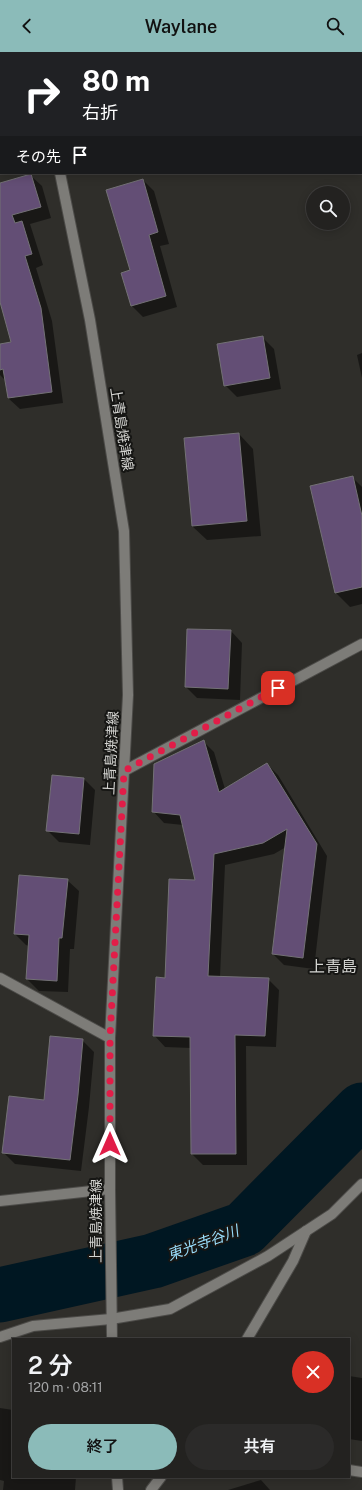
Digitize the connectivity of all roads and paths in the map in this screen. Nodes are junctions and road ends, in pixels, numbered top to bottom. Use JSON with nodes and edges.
{"nodes":[{"id":1,"x":60,"y":174,"type":"edge"},
{"id":2,"x":362,"y":644,"type":"edge"},
{"id":3,"x":124,"y":771,"type":"junction"},
{"id":4,"x":0,"y":978,"type":"edge"},
{"id":5,"x":110,"y":1038,"type":"junction"},
{"id":6,"x":362,"y":1184,"type":"edge"},
{"id":7,"x":110,"y":1189,"type":"junction"},
{"id":8,"x":0,"y":1201,"type":"edge"},
{"id":9,"x":306,"y":1231,"type":"junction"},
{"id":10,"x":111,"y":1319,"type":"junction"},
{"id":11,"x":0,"y":1337,"type":"edge"},
{"id":12,"x":112,"y":1338,"type":"edge"},
{"id":13,"x":248,"y":1338,"type":"edge"},
{"id":14,"x":350,"y":1470,"type":"edge"},
{"id":15,"x":362,"y":1472,"type":"edge"},
{"id":16,"x":117,"y":1478,"type":"edge"},
{"id":17,"x":160,"y":1478,"type":"edge"},
{"id":18,"x":118,"y":1490,"type":"edge"},
{"id":19,"x":151,"y":1490,"type":"edge"}],
"edges":[{"from":1,"to":3,"type":"main road","name":"上青島焼津線"},
{"from":2,"to":3,"type":"main road"},
{"from":3,"to":5,"type":"main road","name":"上青島焼津線"},
{"from":4,"to":5,"type":"main road"},
{"from":5,"to":7,"type":"main road","name":"上青島焼津線"},
{"from":6,"to":9,"type":"main road"},
{"from":7,"to":8,"type":"main road"},
{"from":7,"to":10,"type":"main road","name":"上青島焼津線"},
{"from":9,"to":10,"type":"main road"},
{"from":9,"to":13,"type":"main road"},
{"from":10,"to":11,"type":"main road"},
{"from":10,"to":12,"type":"main road","name":"上青島焼津線"},
{"from":14,"to":15,"type":"main road"},
{"from":16,"to":18,"type":"main road"},
{"from":17,"to":19,"type":"main road"}]}
